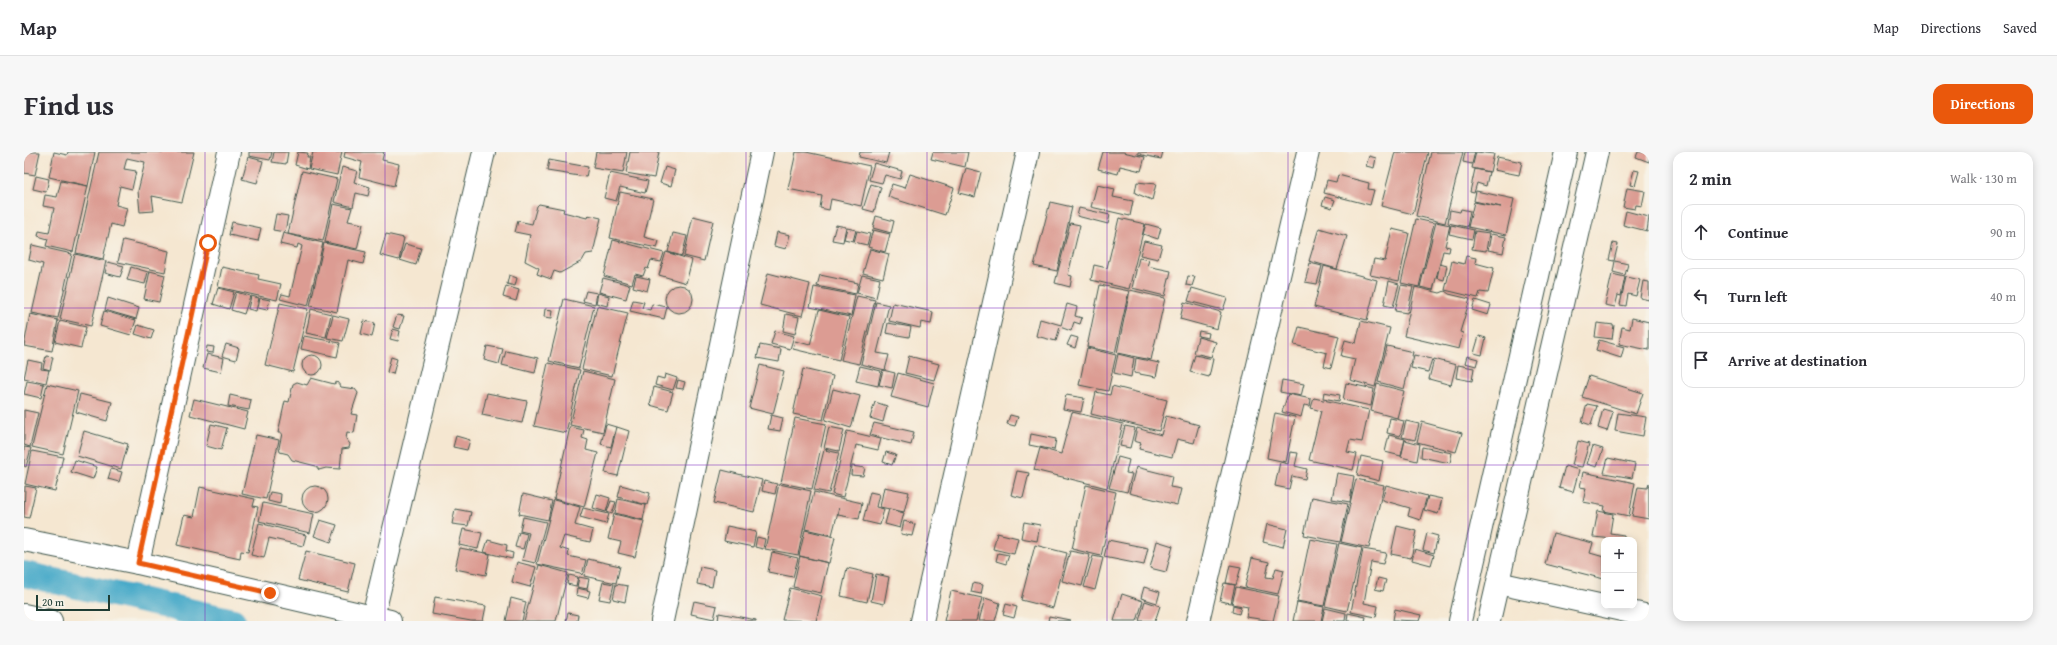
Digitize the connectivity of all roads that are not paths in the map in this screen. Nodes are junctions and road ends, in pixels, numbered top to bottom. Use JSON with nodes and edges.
{"nodes":[{"id":1,"x":229,"y":152,"type":"edge"},
{"id":2,"x":484,"y":152,"type":"edge"},
{"id":3,"x":762,"y":152,"type":"edge"},
{"id":4,"x":1028,"y":152,"type":"edge"},
{"id":5,"x":1308,"y":152,"type":"edge"},
{"id":6,"x":1566,"y":152,"type":"edge"},
{"id":7,"x":1597,"y":152,"type":"edge"},
{"id":8,"x":24,"y":540,"type":"edge"},
{"id":9,"x":138,"y":563,"type":"junction"},
{"id":10,"x":1498,"y":584,"type":"junction"},
{"id":11,"x":24,"y":615,"type":"edge"},
{"id":12,"x":1649,"y":616,"type":"edge"},
{"id":13,"x":382,"y":619,"type":"edge"},
{"id":14,"x":51,"y":621,"type":"edge"},
{"id":15,"x":662,"y":621,"type":"edge"},
{"id":16,"x":922,"y":621,"type":"edge"},
{"id":17,"x":1198,"y":621,"type":"edge"},
{"id":18,"x":1460,"y":621,"type":"edge"},
{"id":19,"x":1489,"y":621,"type":"edge"}],
"edges":[{"from":1,"to":9,"type":"street"},
{"from":2,"to":13,"type":"street"},
{"from":3,"to":15,"type":"street"},
{"from":4,"to":16,"type":"street"},
{"from":5,"to":17,"type":"street"},
{"from":6,"to":18,"type":"street"},
{"from":7,"to":10,"type":"street"},
{"from":8,"to":9,"type":"street"},
{"from":9,"to":13,"type":"street"},
{"from":10,"to":12,"type":"street"},
{"from":10,"to":19,"type":"street"},
{"from":11,"to":14,"type":"street"}]}
